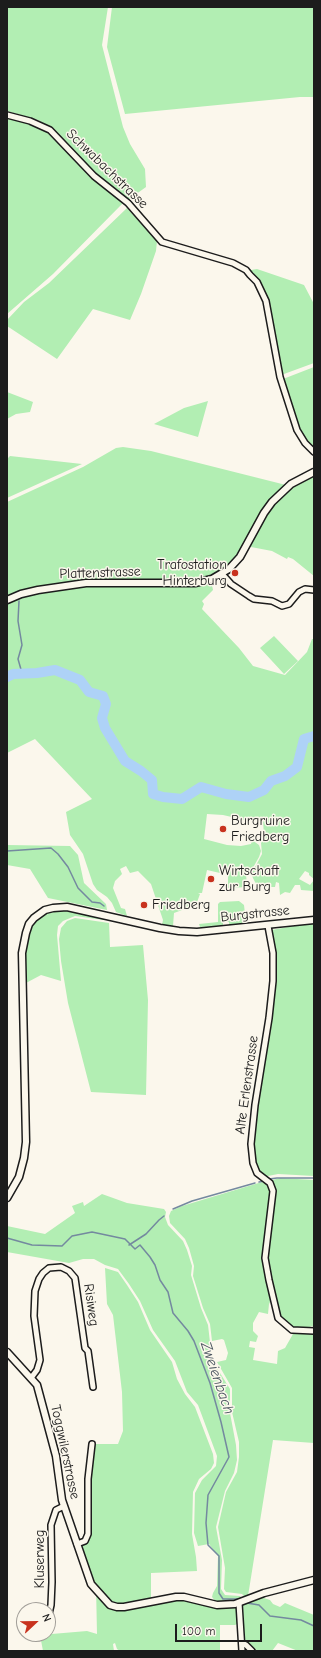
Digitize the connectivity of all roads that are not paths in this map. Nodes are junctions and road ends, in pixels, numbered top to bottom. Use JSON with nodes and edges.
{"nodes":[{"id":1,"x":7,"y":115,"type":"edge"},
{"id":2,"x":314,"y":452,"type":"edge"},
{"id":3,"x":314,"y":472,"type":"edge"},
{"id":4,"x":222,"y":574,"type":"junction"},
{"id":5,"x":314,"y":590,"type":"edge"},
{"id":6,"x":7,"y":600,"type":"edge"},
{"id":7,"x":314,"y":920,"type":"edge"},
{"id":8,"x":268,"y":926,"type":"junction"},
{"id":9,"x":7,"y":1198,"type":"edge"},
{"id":10,"x":314,"y":1331,"type":"edge"},
{"id":11,"x":7,"y":1352,"type":"edge"},
{"id":12,"x":31,"y":1378,"type":"junction"},
{"id":13,"x":93,"y":1387,"type":"dead end"},
{"id":14,"x":92,"y":1444,"type":"dead end"},
{"id":15,"x":64,"y":1506,"type":"junction"},
{"id":16,"x":77,"y":1544,"type":"junction"},
{"id":17,"x":314,"y":1580,"type":"edge"},
{"id":18,"x":51,"y":1602,"type":"edge"},
{"id":19,"x":239,"y":1603,"type":"junction"},
{"id":20,"x":242,"y":1643,"type":"junction"},
{"id":21,"x":242,"y":1651,"type":"edge"},
{"id":22,"x":252,"y":1651,"type":"edge"}],
"edges":[{"from":1,"to":2,"type":"street","name":"Schwabachstrasse"},
{"from":3,"to":4,"type":"street","name":"Plattenstrasse"},
{"from":4,"to":5,"type":"street"},
{"from":4,"to":6,"type":"street","name":"Plattenstrasse"},
{"from":7,"to":8,"type":"street","name":"Burgstrasse"},
{"from":8,"to":9,"type":"street","name":"Burgstrasse"},
{"from":8,"to":10,"type":"street","name":"Alte Erlenstrasse"},
{"from":11,"to":12,"type":"street","name":"Toggwilerstrasse"},
{"from":12,"to":13,"type":"street","name":"Risiweg"},
{"from":12,"to":15,"type":"street","name":"Toggwilerstrasse"},
{"from":14,"to":16,"type":"street","name":"Toggwilerstrasse"},
{"from":15,"to":16,"type":"street","name":"Toggwilerstrasse"},
{"from":15,"to":18,"type":"street","name":"Kluserweg"},
{"from":16,"to":19,"type":"street","name":"Toggwilerstrasse"},
{"from":17,"to":19,"type":"street","name":"Toggwilerstrasse"},
{"from":19,"to":20,"type":"street"},
{"from":20,"to":21,"type":"street"},
{"from":20,"to":22,"type":"street"}]}
